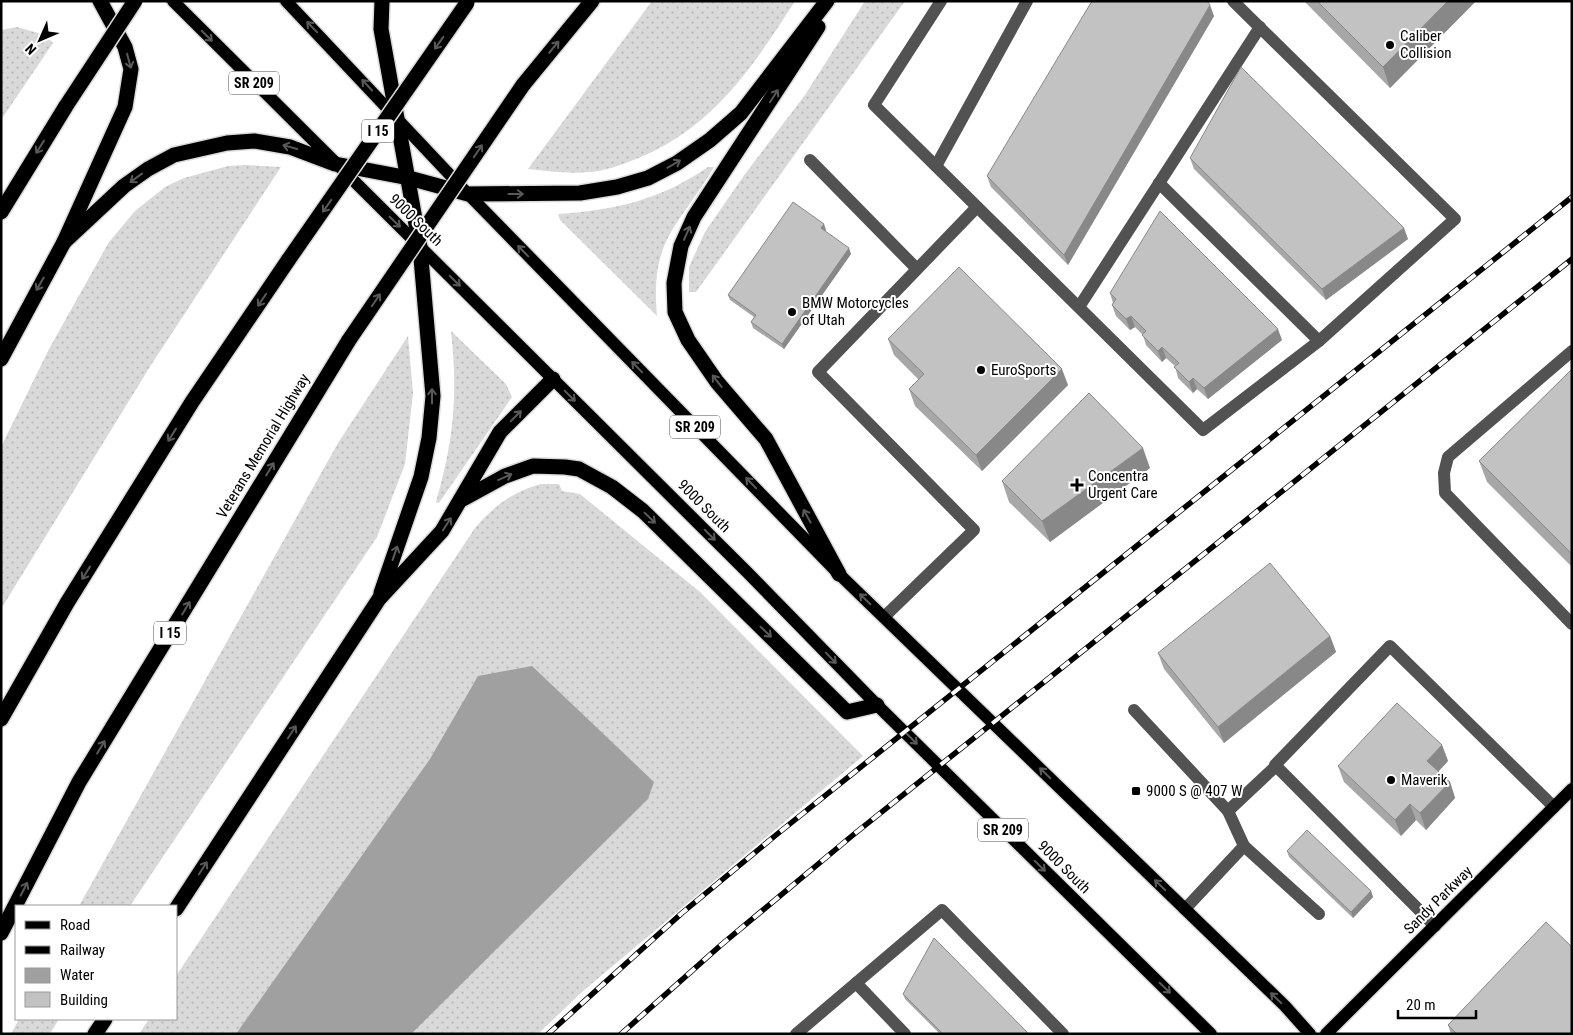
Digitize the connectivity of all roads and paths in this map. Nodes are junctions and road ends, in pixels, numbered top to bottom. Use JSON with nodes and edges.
{"nodes":[{"id":1,"x":100,"y":1,"type":"edge"},
{"id":2,"x":134,"y":1,"type":"edge"},
{"id":3,"x":173,"y":1,"type":"edge"},
{"id":4,"x":286,"y":1,"type":"edge"},
{"id":5,"x":382,"y":1,"type":"edge"},
{"id":6,"x":592,"y":1,"type":"edge"},
{"id":7,"x":827,"y":1,"type":"edge"},
{"id":8,"x":835,"y":1,"type":"edge"},
{"id":9,"x":941,"y":1,"type":"edge"},
{"id":10,"x":1027,"y":1,"type":"edge"},
{"id":11,"x":1233,"y":1,"type":"edge"},
{"id":12,"x":468,"y":2,"type":"edge"},
{"id":13,"x":1260,"y":27,"type":"junction"},
{"id":14,"x":397,"y":118,"type":"junction"},
{"id":15,"x":810,"y":160,"type":"dead end"},
{"id":16,"x":335,"y":164,"type":"junction"},
{"id":17,"x":936,"y":166,"type":"junction"},
{"id":18,"x":409,"y":178,"type":"junction"},
{"id":19,"x":1159,"y":183,"type":"junction"},
{"id":20,"x":468,"y":194,"type":"junction"},
{"id":21,"x":977,"y":207,"type":"junction"},
{"id":22,"x":1,"y":212,"type":"edge"},
{"id":23,"x":64,"y":242,"type":"junction"},
{"id":24,"x":420,"y":246,"type":"junction"},
{"id":25,"x":917,"y":269,"type":"junction"},
{"id":26,"x":1079,"y":307,"type":"junction"},
{"id":27,"x":1319,"y":340,"type":"junction"},
{"id":28,"x":1572,"y":351,"type":"edge"},
{"id":29,"x":1,"y":359,"type":"edge"},
{"id":30,"x":553,"y":378,"type":"junction"},
{"id":31,"x":462,"y":500,"type":"junction"},
{"id":32,"x":839,"y":574,"type":"junction"},
{"id":33,"x":379,"y":599,"type":"junction"},
{"id":34,"x":884,"y":617,"type":"junction"},
{"id":35,"x":1572,"y":624,"type":"edge"},
{"id":36,"x":877,"y":705,"type":"junction"},
{"id":37,"x":1134,"y":710,"type":"dead end"},
{"id":38,"x":1,"y":719,"type":"edge"},
{"id":39,"x":1276,"y":766,"type":"junction"},
{"id":40,"x":1572,"y":789,"type":"edge"},
{"id":41,"x":1554,"y":807,"type":"junction"},
{"id":42,"x":1228,"y":810,"type":"junction"},
{"id":43,"x":1244,"y":846,"type":"junction"},
{"id":44,"x":16,"y":905,"type":"edge"},
{"id":45,"x":15,"y":906,"type":"edge"},
{"id":46,"x":178,"y":906,"type":"edge"},
{"id":47,"x":1185,"y":909,"type":"junction"},
{"id":48,"x":1319,"y":914,"type":"dead end"},
{"id":49,"x":1434,"y":926,"type":"junction"},
{"id":50,"x":1,"y":933,"type":"edge"},
{"id":51,"x":856,"y":983,"type":"junction"},
{"id":52,"x":103,"y":1020,"type":"edge"},
{"id":53,"x":95,"y":1034,"type":"edge"},
{"id":54,"x":796,"y":1034,"type":"edge"},
{"id":55,"x":905,"y":1034,"type":"edge"},
{"id":56,"x":1063,"y":1034,"type":"edge"},
{"id":57,"x":1211,"y":1034,"type":"edge"},
{"id":58,"x":1310,"y":1034,"type":"edge"},
{"id":59,"x":1326,"y":1034,"type":"edge"}],
"edges":[{"from":1,"to":23,"type":"highway","one_way":true},
{"from":2,"to":22,"type":"highway","one_way":true,"bridge":true},
{"from":3,"to":16,"type":"main road","name":"9000 South","number":"SR 209","one_way":true},
{"from":14,"to":4,"type":"main road","number":"SR 209","one_way":true},
{"from":5,"to":14,"type":"highway"},
{"from":44,"to":6,"type":"highway","name":"Veterans Memorial Highway","number":"I 15","one_way":true,"bridge":true},
{"from":20,"to":7,"type":"highway","one_way":true},
{"from":32,"to":8,"type":"highway","one_way":true},
{"from":9,"to":17,"type":"lane"},
{"from":10,"to":17,"type":"lane"},
{"from":11,"to":13,"type":"lane"},
{"from":12,"to":38,"type":"highway","number":"I 15","one_way":true,"bridge":true},
{"from":13,"to":19,"type":"lane"},
{"from":13,"to":27,"type":"lane"},
{"from":14,"to":18,"type":"highway"},
{"from":14,"to":20,"type":"main road","number":"SR 209"},
{"from":15,"to":25,"type":"lane"},
{"from":16,"to":18,"type":"highway"},
{"from":16,"to":23,"type":"highway","one_way":true},
{"from":16,"to":24,"type":"main road","name":"9000 South","number":"SR 209","one_way":true},
{"from":17,"to":21,"type":"lane"},
{"from":18,"to":20,"type":"highway"},
{"from":18,"to":24,"type":"highway"},
{"from":19,"to":26,"type":"lane"},
{"from":19,"to":27,"type":"lane"},
{"from":32,"to":20,"type":"main road","number":"SR 209","one_way":true},
{"from":21,"to":25,"type":"lane"},
{"from":21,"to":26,"type":"lane"},
{"from":23,"to":29,"type":"highway","one_way":true},
{"from":24,"to":30,"type":"main road","name":"9000 South","number":"SR 209","one_way":true},
{"from":33,"to":24,"type":"highway","one_way":true},
{"from":25,"to":34,"type":"lane"},
{"from":26,"to":27,"type":"lane"},
{"from":28,"to":35,"type":"lane"},
{"from":31,"to":30,"type":"highway","one_way":true},
{"from":30,"to":36,"type":"main road","name":"9000 South","number":"SR 209","one_way":true},
{"from":33,"to":31,"type":"highway","one_way":true},
{"from":31,"to":36,"type":"highway","one_way":true},
{"from":34,"to":32,"type":"main road","number":"SR 209","one_way":true},
{"from":46,"to":33,"type":"highway","one_way":true},
{"from":47,"to":34,"type":"main road","number":"SR 209","one_way":true},
{"from":36,"to":57,"type":"main road","name":"9000 South","number":"SR 209","one_way":true},
{"from":37,"to":42,"type":"lane"},
{"from":39,"to":41,"type":"lane"},
{"from":39,"to":42,"type":"lane"},
{"from":39,"to":49,"type":"lane"},
{"from":40,"to":41,"type":"main road","name":"Sandy Parkway"},
{"from":41,"to":49,"type":"main road","name":"Sandy Parkway"},
{"from":42,"to":43,"type":"lane"},
{"from":43,"to":47,"type":"lane"},
{"from":43,"to":48,"type":"lane"},
{"from":50,"to":45,"type":"highway","name":"Veterans Memorial Highway","number":"I 15","one_way":true,"bridge":true},
{"from":58,"to":47,"type":"main road","number":"SR 209","one_way":true},
{"from":49,"to":59,"type":"main road","name":"Sandy Parkway"},
{"from":51,"to":54,"type":"lane"},
{"from":51,"to":55,"type":"lane"},
{"from":51,"to":56,"type":"lane"},
{"from":52,"to":53,"type":"highway"}]}
